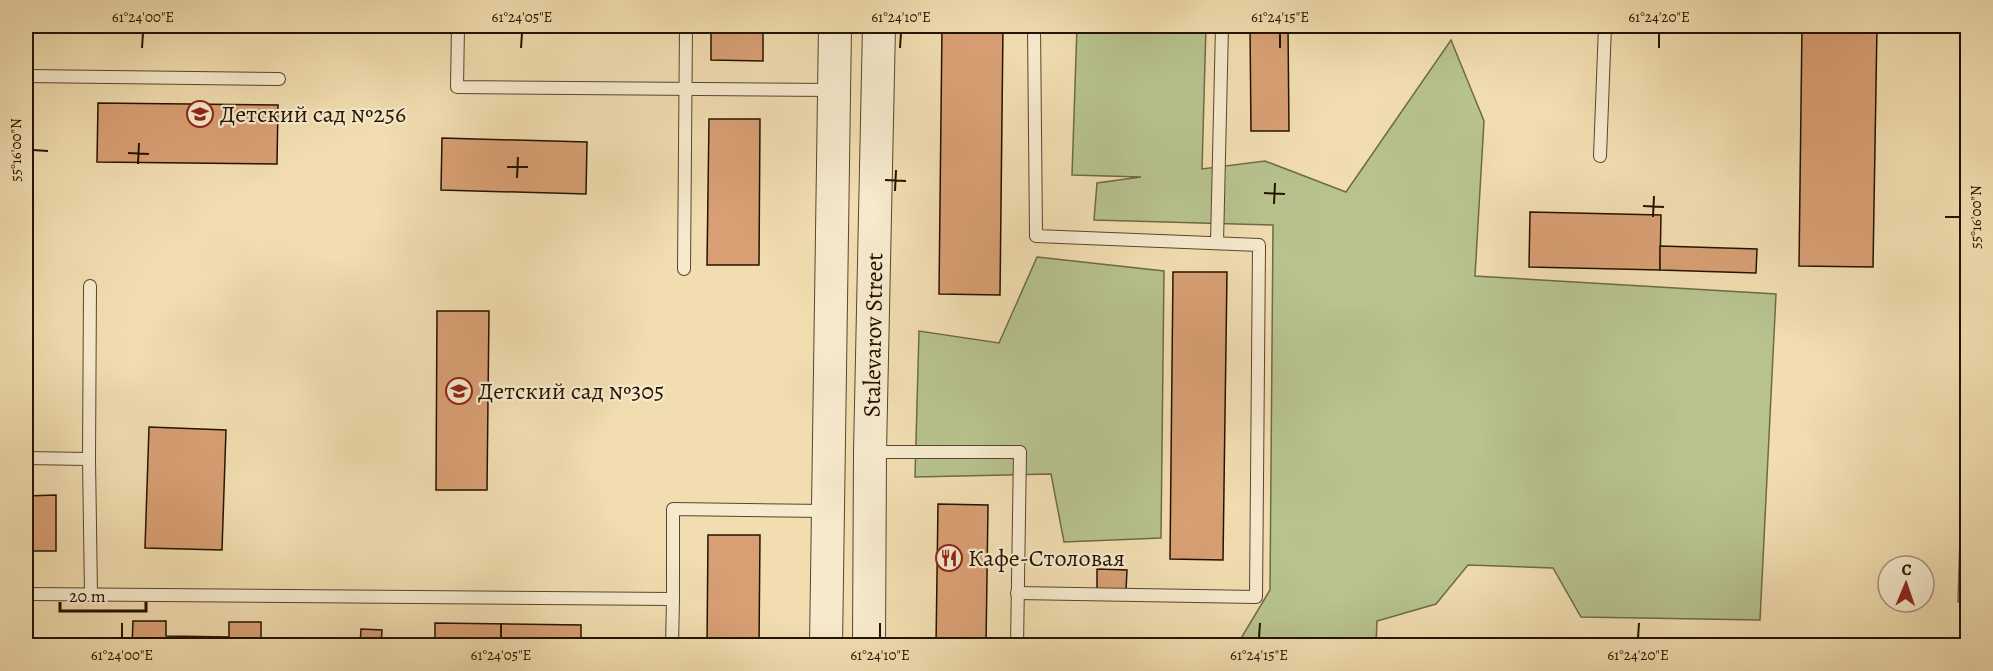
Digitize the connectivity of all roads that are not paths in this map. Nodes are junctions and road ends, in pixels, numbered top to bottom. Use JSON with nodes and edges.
{"nodes":[{"id":1,"x":458,"y":26,"type":"edge"},
{"id":2,"x":686,"y":26,"type":"edge"},
{"id":3,"x":835,"y":26,"type":"edge"},
{"id":4,"x":879,"y":26,"type":"edge"},
{"id":5,"x":1034,"y":26,"type":"edge"},
{"id":6,"x":1222,"y":26,"type":"edge"},
{"id":7,"x":1605,"y":26,"type":"edge"},
{"id":8,"x":26,"y":76,"type":"edge"},
{"id":9,"x":279,"y":79,"type":"dead end"},
{"id":10,"x":685,"y":88,"type":"junction"},
{"id":11,"x":834,"y":90,"type":"junction"},
{"id":12,"x":1600,"y":156,"type":"dead end"},
{"id":13,"x":1218,"y":243,"type":"junction"},
{"id":14,"x":684,"y":269,"type":"dead end"},
{"id":15,"x":90,"y":286,"type":"dead end"},
{"id":16,"x":870,"y":452,"type":"junction"},
{"id":17,"x":26,"y":458,"type":"edge"},
{"id":18,"x":89,"y":459,"type":"junction"},
{"id":19,"x":828,"y":511,"type":"junction"},
{"id":20,"x":1017,"y":593,"type":"junction"},
{"id":21,"x":26,"y":594,"type":"edge"},
{"id":22,"x":91,"y":595,"type":"junction"},
{"id":23,"x":673,"y":599,"type":"junction"},
{"id":24,"x":672,"y":645,"type":"edge"},
{"id":25,"x":826,"y":645,"type":"edge"},
{"id":26,"x":869,"y":645,"type":"edge"},
{"id":27,"x":1017,"y":645,"type":"edge"}],
"edges":[{"from":1,"to":10,"type":"lane"},
{"from":2,"to":10,"type":"lane"},
{"from":3,"to":11,"type":"street","name":"Stalevarov Street"},
{"from":4,"to":16,"type":"street","name":"Stalevarov Street"},
{"from":5,"to":13,"type":"lane"},
{"from":6,"to":13,"type":"lane"},
{"from":7,"to":12,"type":"lane"},
{"from":8,"to":9,"type":"lane"},
{"from":10,"to":11,"type":"lane"},
{"from":10,"to":14,"type":"lane"},
{"from":11,"to":19,"type":"street","name":"Stalevarov Street"},
{"from":13,"to":20,"type":"lane"},
{"from":15,"to":18,"type":"lane"},
{"from":16,"to":20,"type":"lane"},
{"from":16,"to":26,"type":"street","name":"Stalevarov Street"},
{"from":17,"to":18,"type":"lane"},
{"from":18,"to":22,"type":"lane"},
{"from":19,"to":23,"type":"lane"},
{"from":19,"to":25,"type":"street","name":"Stalevarov Street"},
{"from":20,"to":27,"type":"lane"},
{"from":21,"to":22,"type":"lane"},
{"from":22,"to":23,"type":"lane"},
{"from":23,"to":24,"type":"lane"}]}
